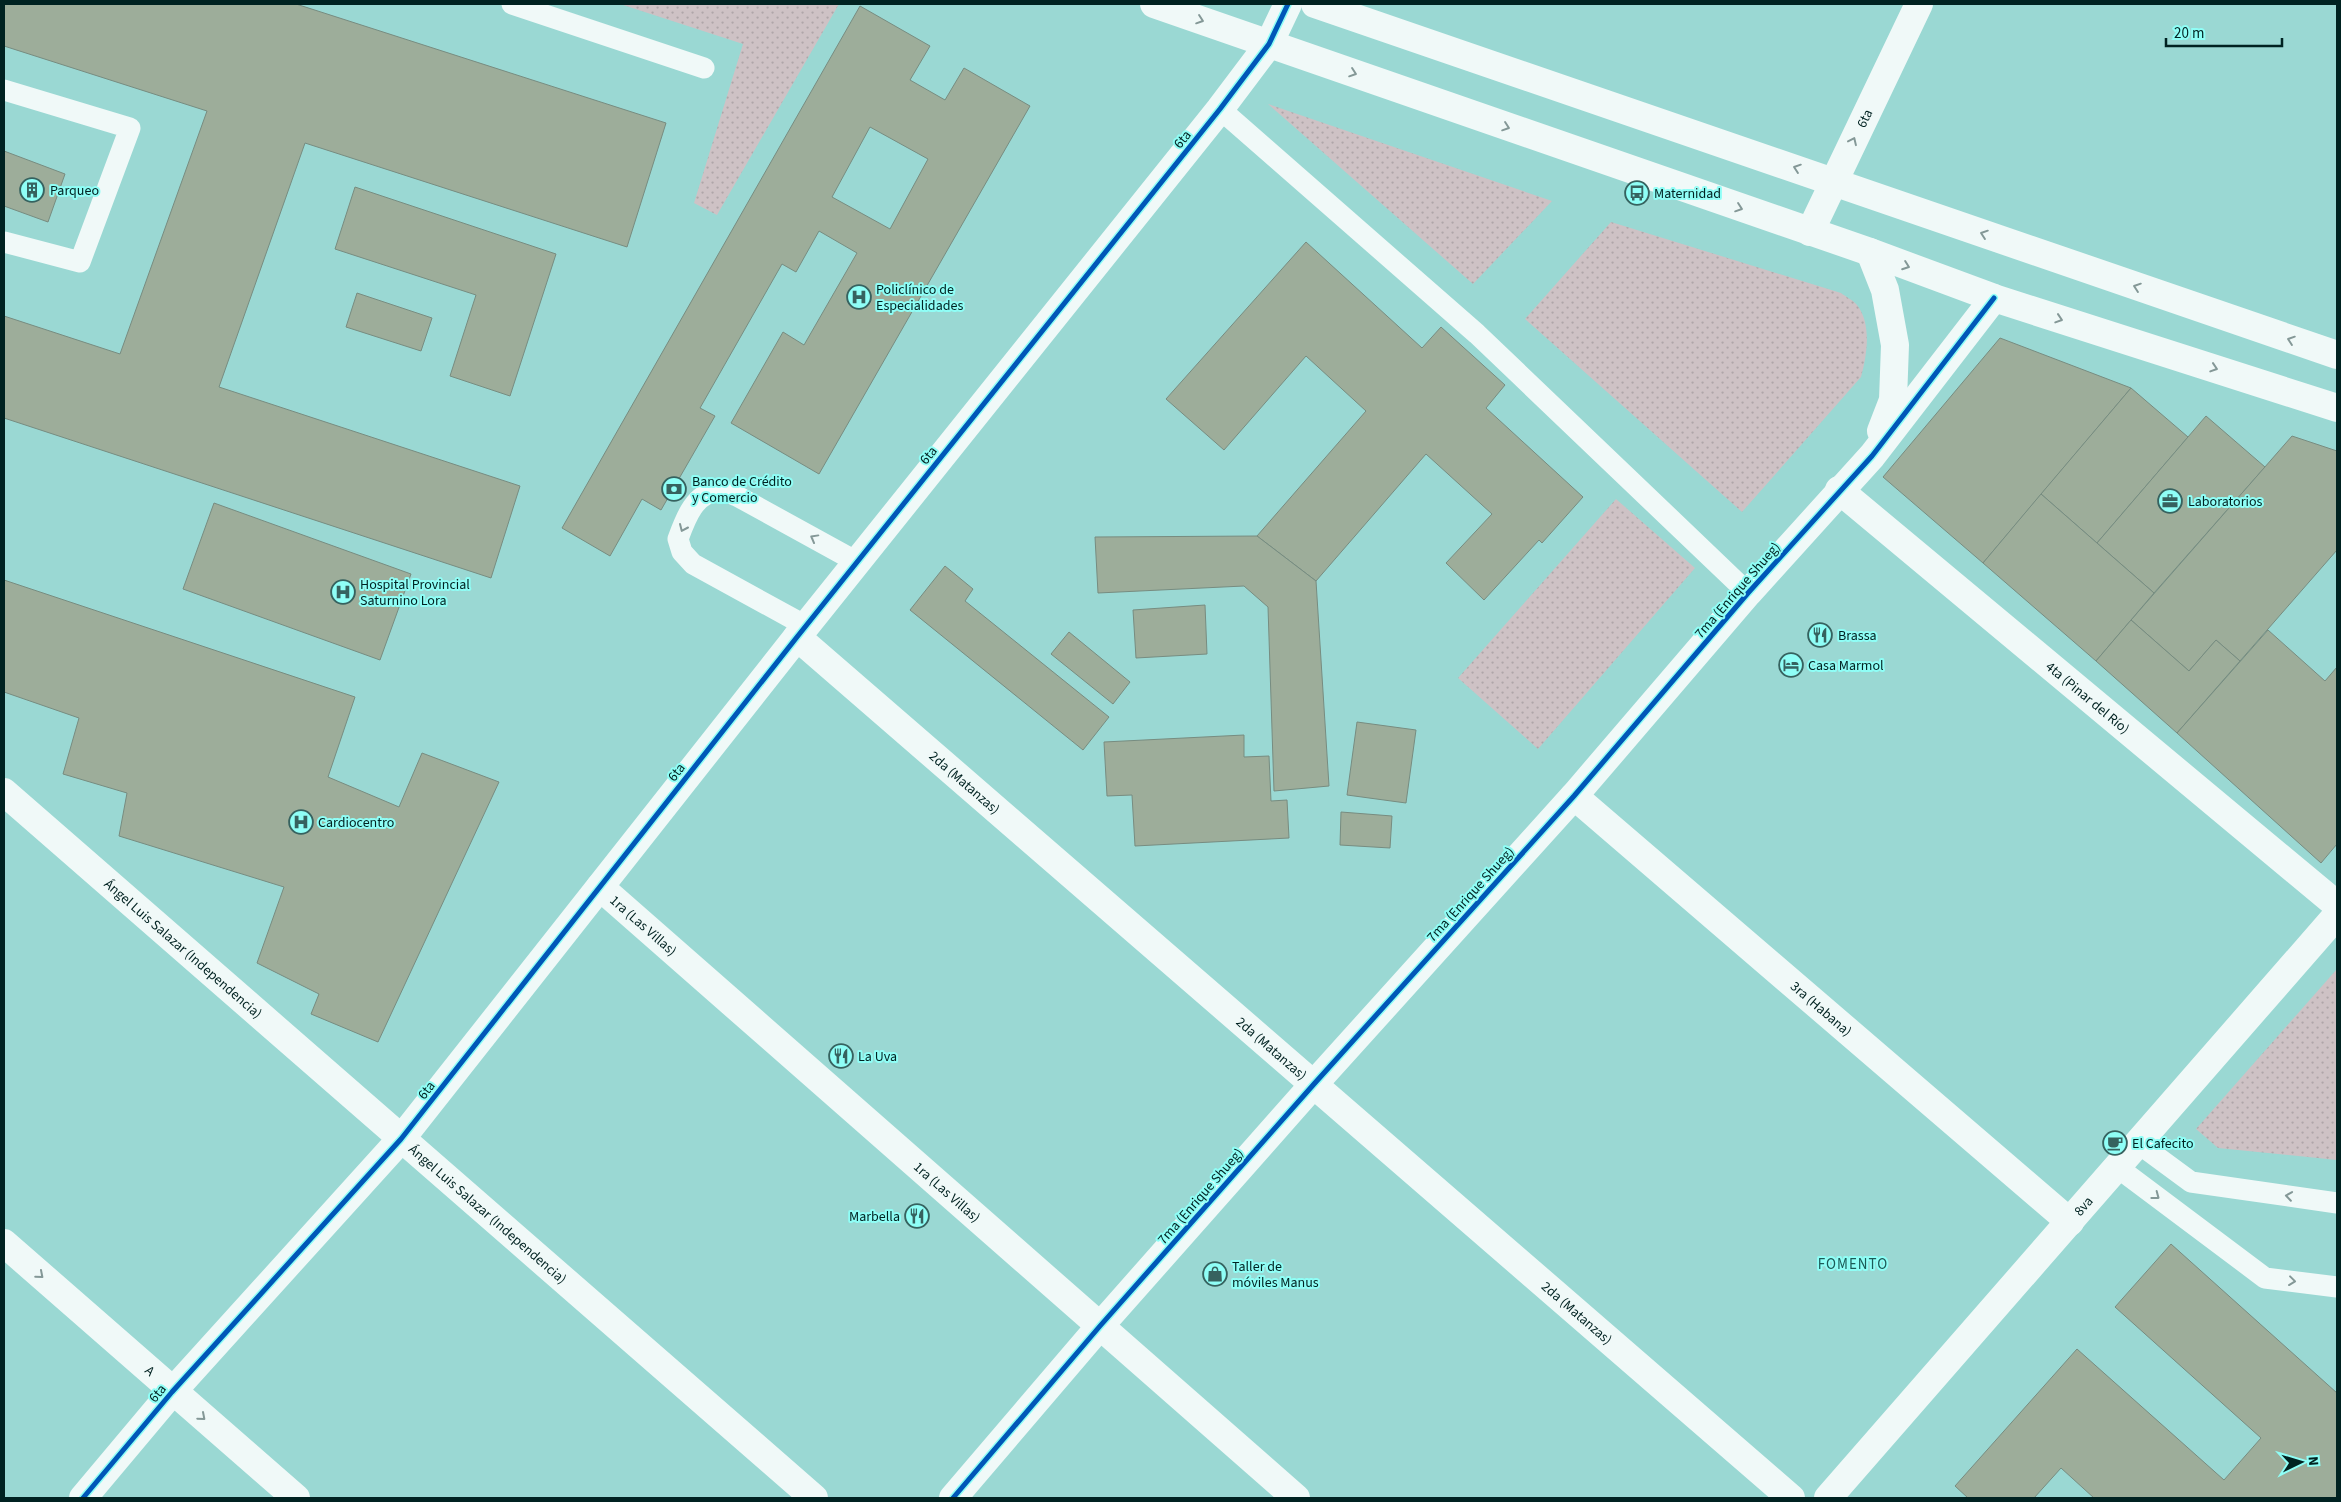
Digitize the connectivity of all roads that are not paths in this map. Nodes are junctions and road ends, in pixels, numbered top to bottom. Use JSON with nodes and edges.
{"nodes":[{"id":1,"x":512,"y":4,"type":"edge"},
{"id":2,"x":1154,"y":4,"type":"edge"},
{"id":3,"x":1288,"y":4,"type":"edge"},
{"id":4,"x":1316,"y":4,"type":"edge"},
{"id":5,"x":1919,"y":4,"type":"edge"},
{"id":6,"x":1269,"y":44,"type":"junction"},
{"id":7,"x":704,"y":68,"type":"dead end"},
{"id":8,"x":4,"y":90,"type":"edge"},
{"id":9,"x":1220,"y":109,"type":"junction"},
{"id":10,"x":1835,"y":181,"type":"junction"},
{"id":11,"x":1810,"y":232,"type":"junction"},
{"id":12,"x":4,"y":242,"type":"edge"},
{"id":13,"x":1870,"y":252,"type":"junction"},
{"id":14,"x":1994,"y":298,"type":"junction"},
{"id":15,"x":2337,"y":355,"type":"edge"},
{"id":16,"x":2337,"y":408,"type":"edge"},
{"id":17,"x":1872,"y":456,"type":"junction"},
{"id":18,"x":1839,"y":490,"type":"junction"},
{"id":19,"x":857,"y":562,"type":"junction"},
{"id":20,"x":1748,"y":593,"type":"junction"},
{"id":21,"x":801,"y":632,"type":"junction"},
{"id":22,"x":4,"y":792,"type":"edge"},
{"id":23,"x":1574,"y":796,"type":"junction"},
{"id":24,"x":600,"y":887,"type":"junction"},
{"id":25,"x":2337,"y":905,"type":"edge"},
{"id":26,"x":2337,"y":914,"type":"edge"},
{"id":27,"x":1314,"y":1084,"type":"junction"},
{"id":28,"x":402,"y":1139,"type":"junction"},
{"id":29,"x":2138,"y":1143,"type":"junction"},
{"id":30,"x":2117,"y":1167,"type":"junction"},
{"id":31,"x":2337,"y":1203,"type":"edge"},
{"id":32,"x":2070,"y":1222,"type":"junction"},
{"id":33,"x":4,"y":1243,"type":"edge"},
{"id":34,"x":2337,"y":1281,"type":"edge"},
{"id":35,"x":1100,"y":1326,"type":"junction"},
{"id":36,"x":172,"y":1392,"type":"junction"},
{"id":37,"x":83,"y":1498,"type":"edge"},
{"id":38,"x":296,"y":1498,"type":"edge"},
{"id":39,"x":814,"y":1498,"type":"edge"},
{"id":40,"x":953,"y":1498,"type":"edge"},
{"id":41,"x":1296,"y":1498,"type":"edge"},
{"id":42,"x":1791,"y":1498,"type":"edge"},
{"id":43,"x":1828,"y":1498,"type":"edge"}],
"edges":[{"from":1,"to":7,"type":"lane"},
{"from":2,"to":6,"type":"street","one_way":true},
{"from":3,"to":6,"type":"street","name":"6ta"},
{"from":10,"to":4,"type":"street","one_way":true},
{"from":10,"to":5,"type":"street","name":"6ta","one_way":true},
{"from":6,"to":9,"type":"street","name":"6ta"},
{"from":6,"to":11,"type":"street","one_way":true},
{"from":8,"to":12,"type":"lane"},
{"from":9,"to":19,"type":"street","name":"6ta"},
{"from":9,"to":20,"type":"lane"},
{"from":10,"to":11,"type":"street","name":"6ta"},
{"from":15,"to":10,"type":"street","one_way":true},
{"from":11,"to":13,"type":"street"},
{"from":13,"to":14,"type":"street","one_way":true},
{"from":13,"to":17,"type":"street","name":"7ma (Enrique Shueg)"},
{"from":14,"to":16,"type":"street","one_way":true},
{"from":14,"to":17,"type":"street","name":"7ma (Enrique Shueg)"},
{"from":17,"to":18,"type":"street","name":"7ma (Enrique Shueg)"},
{"from":18,"to":20,"type":"street","name":"7ma (Enrique Shueg)"},
{"from":18,"to":25,"type":"street","name":"4ta (Pinar del Río)"},
{"from":19,"to":21,"type":"street","name":"6ta"},
{"from":19,"to":21,"type":"lane","one_way":true},
{"from":20,"to":23,"type":"street","name":"7ma (Enrique Shueg)"},
{"from":21,"to":24,"type":"street","name":"6ta"},
{"from":21,"to":27,"type":"street","name":"2da (Matanzas)"},
{"from":22,"to":28,"type":"street","name":"Ángel Luis Salazar (Independencia)"},
{"from":23,"to":27,"type":"street","name":"7ma (Enrique Shueg)"},
{"from":23,"to":32,"type":"street","name":"3ra (Habana)"},
{"from":24,"to":28,"type":"street","name":"6ta"},
{"from":24,"to":35,"type":"street","name":"1ra (Las Villas)"},
{"from":26,"to":29,"type":"street","name":"8va"},
{"from":27,"to":35,"type":"street","name":"7ma (Enrique Shueg)"},
{"from":27,"to":42,"type":"street","name":"2da (Matanzas)"},
{"from":28,"to":36,"type":"street","name":"6ta"},
{"from":28,"to":39,"type":"street","name":"Ángel Luis Salazar (Independencia)"},
{"from":29,"to":30,"type":"street","name":"8va"},
{"from":31,"to":29,"type":"lane","one_way":true},
{"from":30,"to":32,"type":"street","name":"8va"},
{"from":30,"to":34,"type":"lane","one_way":true},
{"from":32,"to":43,"type":"street","name":"8va"},
{"from":33,"to":36,"type":"street","name":"A","one_way":true},
{"from":35,"to":40,"type":"street","name":"7ma (Enrique Shueg)"},
{"from":35,"to":41,"type":"street","name":"1ra (Las Villas)"},
{"from":36,"to":37,"type":"street","name":"6ta"},
{"from":36,"to":38,"type":"street","name":"A","one_way":true}]}
